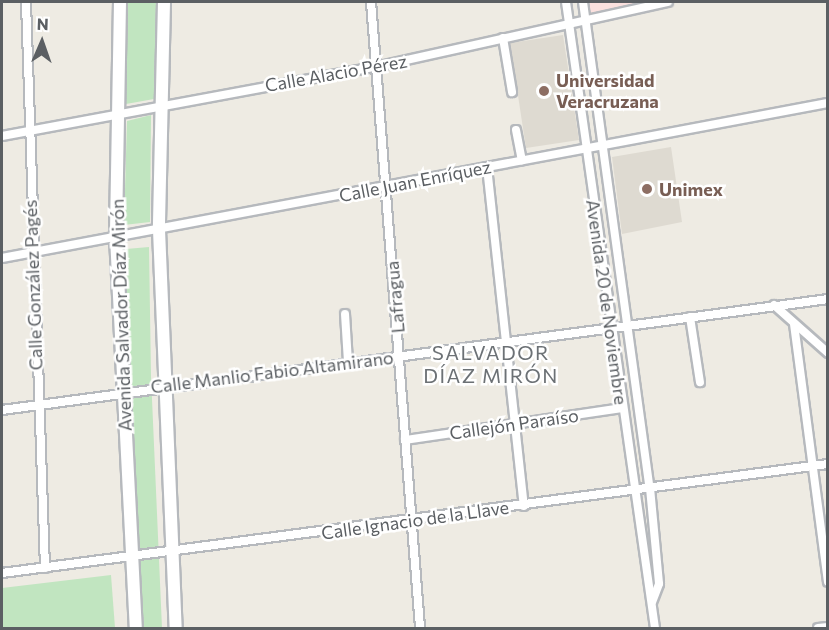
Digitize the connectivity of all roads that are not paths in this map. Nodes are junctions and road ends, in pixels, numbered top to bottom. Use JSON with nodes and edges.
{"nodes":[{"id":1,"x":26,"y":2,"type":"edge"},
{"id":2,"x":120,"y":2,"type":"edge"},
{"id":3,"x":164,"y":2,"type":"edge"},
{"id":4,"x":371,"y":2,"type":"edge"},
{"id":5,"x":566,"y":2,"type":"edge"},
{"id":6,"x":583,"y":2,"type":"edge"},
{"id":7,"x":668,"y":2,"type":"edge"},
{"id":8,"x":585,"y":19,"type":"junction"},
{"id":9,"x":569,"y":22,"type":"junction"},
{"id":10,"x":503,"y":38,"type":"junction"},
{"id":11,"x":375,"y":67,"type":"junction"},
{"id":12,"x":512,"y":92,"type":"dead end"},
{"id":13,"x":828,"y":102,"type":"edge"},
{"id":14,"x":162,"y":103,"type":"junction"},
{"id":15,"x":118,"y":112,"type":"junction"},
{"id":16,"x":516,"y":130,"type":"dead end"},
{"id":17,"x":29,"y":131,"type":"junction"},
{"id":18,"x":2,"y":136,"type":"edge"},
{"id":19,"x":601,"y":146,"type":"junction"},
{"id":20,"x":585,"y":149,"type":"junction"},
{"id":21,"x":522,"y":160,"type":"junction"},
{"id":22,"x":488,"y":167,"type":"junction"},
{"id":23,"x":386,"y":187,"type":"junction"},
{"id":24,"x":159,"y":230,"type":"junction"},
{"id":25,"x":116,"y":237,"type":"junction"},
{"id":26,"x":31,"y":253,"type":"junction"},
{"id":27,"x":2,"y":258,"type":"edge"},
{"id":28,"x":828,"y":299,"type":"edge"},
{"id":29,"x":774,"y":305,"type":"junction"},
{"id":30,"x":345,"y":314,"type":"dead end"},
{"id":31,"x":690,"y":317,"type":"junction"},
{"id":32,"x":794,"y":324,"type":"junction"},
{"id":33,"x":628,"y":325,"type":"junction"},
{"id":34,"x":612,"y":327,"type":"junction"},
{"id":35,"x":504,"y":341,"type":"junction"},
{"id":36,"x":828,"y":353,"type":"edge"},
{"id":37,"x":400,"y":356,"type":"junction"},
{"id":38,"x":348,"y":362,"type":"junction"},
{"id":39,"x":700,"y":382,"type":"dead end"},
{"id":40,"x":162,"y":387,"type":"junction"},
{"id":41,"x":121,"y":391,"type":"junction"},
{"id":42,"x":37,"y":404,"type":"junction"},
{"id":43,"x":622,"y":408,"type":"junction"},
{"id":44,"x":2,"y":410,"type":"edge"},
{"id":45,"x":514,"y":424,"type":"junction"},
{"id":46,"x":405,"y":440,"type":"junction"},
{"id":47,"x":828,"y":464,"type":"edge"},
{"id":48,"x":812,"y":465,"type":"junction"},
{"id":49,"x":650,"y":488,"type":"junction"},
{"id":50,"x":633,"y":490,"type":"junction"},
{"id":51,"x":524,"y":506,"type":"junction"},
{"id":52,"x":412,"y":521,"type":"junction"},
{"id":53,"x":174,"y":552,"type":"junction"},
{"id":54,"x":133,"y":557,"type":"junction"},
{"id":55,"x":45,"y":568,"type":"junction"},
{"id":56,"x":2,"y":573,"type":"edge"},
{"id":57,"x":828,"y":582,"type":"edge"},
{"id":58,"x":652,"y":602,"type":"junction"},
{"id":59,"x":828,"y":627,"type":"edge"},
{"id":60,"x":136,"y":628,"type":"edge"},
{"id":61,"x":176,"y":628,"type":"edge"},
{"id":62,"x":420,"y":628,"type":"edge"},
{"id":63,"x":655,"y":628,"type":"edge"},
{"id":64,"x":818,"y":628,"type":"edge"}],
"edges":[{"from":1,"to":17,"type":"street","name":"Calle González Pagés"},
{"from":2,"to":15,"type":"main road","name":"Avenida Salvador Díaz Mirón"},
{"from":3,"to":14,"type":"main road"},
{"from":4,"to":11,"type":"street","name":"Lafragua"},
{"from":5,"to":9,"type":"street","name":"Avenida 20 de Noviembre"},
{"from":6,"to":8,"type":"street","name":"Avenida 20 de Noviembre"},
{"from":7,"to":8,"type":"street","name":"Calle Alacio Pérez"},
{"from":8,"to":9,"type":"street","name":"Calle Alacio Pérez"},
{"from":8,"to":19,"type":"street","name":"Avenida 20 de Noviembre"},
{"from":9,"to":10,"type":"street","name":"Calle Alacio Pérez"},
{"from":9,"to":20,"type":"street","name":"Avenida 20 de Noviembre"},
{"from":10,"to":11,"type":"street","name":"Calle Alacio Pérez"},
{"from":10,"to":12,"type":"street"},
{"from":11,"to":14,"type":"street","name":"Calle Alacio Pérez"},
{"from":11,"to":23,"type":"street","name":"Lafragua"},
{"from":13,"to":19,"type":"street","name":"Calle Juan Enríquez"},
{"from":14,"to":15,"type":"street","name":"Calle Alacio Pérez"},
{"from":14,"to":24,"type":"main road"},
{"from":15,"to":17,"type":"street","name":"Calle Alacio Pérez"},
{"from":15,"to":25,"type":"main road","name":"Avenida Salvador Díaz Mirón"},
{"from":16,"to":21,"type":"street"},
{"from":17,"to":18,"type":"street","name":"Calle Alacio Pérez"},
{"from":17,"to":26,"type":"street","name":"Calle González Pagés"},
{"from":19,"to":20,"type":"street","name":"Calle Juan Enríquez"},
{"from":19,"to":33,"type":"street","name":"Avenida 20 de Noviembre"},
{"from":20,"to":21,"type":"street","name":"Calle Juan Enríquez"},
{"from":20,"to":34,"type":"street","name":"Avenida 20 de Noviembre"},
{"from":21,"to":22,"type":"street","name":"Calle Juan Enríquez"},
{"from":22,"to":23,"type":"street","name":"Calle Juan Enríquez"},
{"from":22,"to":35,"type":"street"},
{"from":23,"to":24,"type":"street","name":"Calle Juan Enríquez"},
{"from":23,"to":37,"type":"street","name":"Lafragua"},
{"from":24,"to":25,"type":"street","name":"Calle Juan Enríquez"},
{"from":24,"to":40,"type":"main road"},
{"from":25,"to":26,"type":"street","name":"Calle Juan Enríquez"},
{"from":25,"to":41,"type":"main road","name":"Avenida Salvador Díaz Mirón"},
{"from":26,"to":27,"type":"street","name":"Calle Juan Enríquez"},
{"from":26,"to":42,"type":"street","name":"Calle González Pagés"},
{"from":28,"to":29,"type":"street","name":"Calle Manlio Fabio Altamirano"},
{"from":29,"to":31,"type":"street","name":"Calle Manlio Fabio Altamirano"},
{"from":29,"to":32,"type":"street"},
{"from":30,"to":38,"type":"street"},
{"from":31,"to":33,"type":"street","name":"Calle Manlio Fabio Altamirano"},
{"from":31,"to":39,"type":"street"},
{"from":32,"to":36,"type":"street"},
{"from":32,"to":48,"type":"street"},
{"from":33,"to":34,"type":"street","name":"Calle Manlio Fabio Altamirano"},
{"from":33,"to":49,"type":"street","name":"Avenida 20 de Noviembre"},
{"from":34,"to":35,"type":"street","name":"Calle Manlio Fabio Altamirano"},
{"from":34,"to":43,"type":"street","name":"Avenida 20 de Noviembre"},
{"from":35,"to":37,"type":"street","name":"Calle Manlio Fabio Altamirano"},
{"from":35,"to":45,"type":"street"},
{"from":37,"to":38,"type":"street","name":"Calle Manlio Fabio Altamirano"},
{"from":37,"to":46,"type":"street","name":"Lafragua"},
{"from":38,"to":40,"type":"street","name":"Calle Manlio Fabio Altamirano"},
{"from":40,"to":41,"type":"street","name":"Calle Manlio Fabio Altamirano"},
{"from":40,"to":53,"type":"main road"},
{"from":41,"to":42,"type":"street","name":"Calle Manlio Fabio Altamirano"},
{"from":41,"to":54,"type":"main road","name":"Avenida Salvador Díaz Mirón"},
{"from":42,"to":44,"type":"street","name":"Calle Manlio Fabio Altamirano"},
{"from":42,"to":55,"type":"street","name":"Calle González Pagés"},
{"from":43,"to":45,"type":"street","name":"Callejón Paraíso"},
{"from":43,"to":50,"type":"street","name":"Avenida 20 de Noviembre"},
{"from":45,"to":46,"type":"street","name":"Callejón Paraíso"},
{"from":45,"to":51,"type":"street"},
{"from":46,"to":52,"type":"street","name":"Lafragua"},
{"from":47,"to":48,"type":"street","name":"Calle Ignacio de la Llave"},
{"from":48,"to":49,"type":"street","name":"Calle Ignacio de la Llave"},
{"from":48,"to":57,"type":"street"},
{"from":49,"to":50,"type":"street","name":"Calle Ignacio de la Llave"},
{"from":49,"to":58,"type":"street","name":"Avenida 20 de Noviembre"},
{"from":50,"to":51,"type":"street","name":"Calle Ignacio de la Llave"},
{"from":50,"to":58,"type":"street","name":"Avenida 20 de Noviembre"},
{"from":51,"to":52,"type":"street","name":"Calle Ignacio de la Llave"},
{"from":52,"to":53,"type":"street","name":"Calle Ignacio de la Llave"},
{"from":52,"to":62,"type":"street","name":"Lafragua"},
{"from":53,"to":54,"type":"street","name":"Calle Ignacio de la Llave"},
{"from":53,"to":61,"type":"main road"},
{"from":54,"to":55,"type":"street","name":"Calle Ignacio de la Llave"},
{"from":54,"to":60,"type":"main road","name":"Avenida Salvador Díaz Mirón"},
{"from":55,"to":56,"type":"street","name":"Calle Ignacio de la Llave"},
{"from":58,"to":63,"type":"street","name":"Avenida 20 de Noviembre"},
{"from":59,"to":64,"type":"street"}]}
